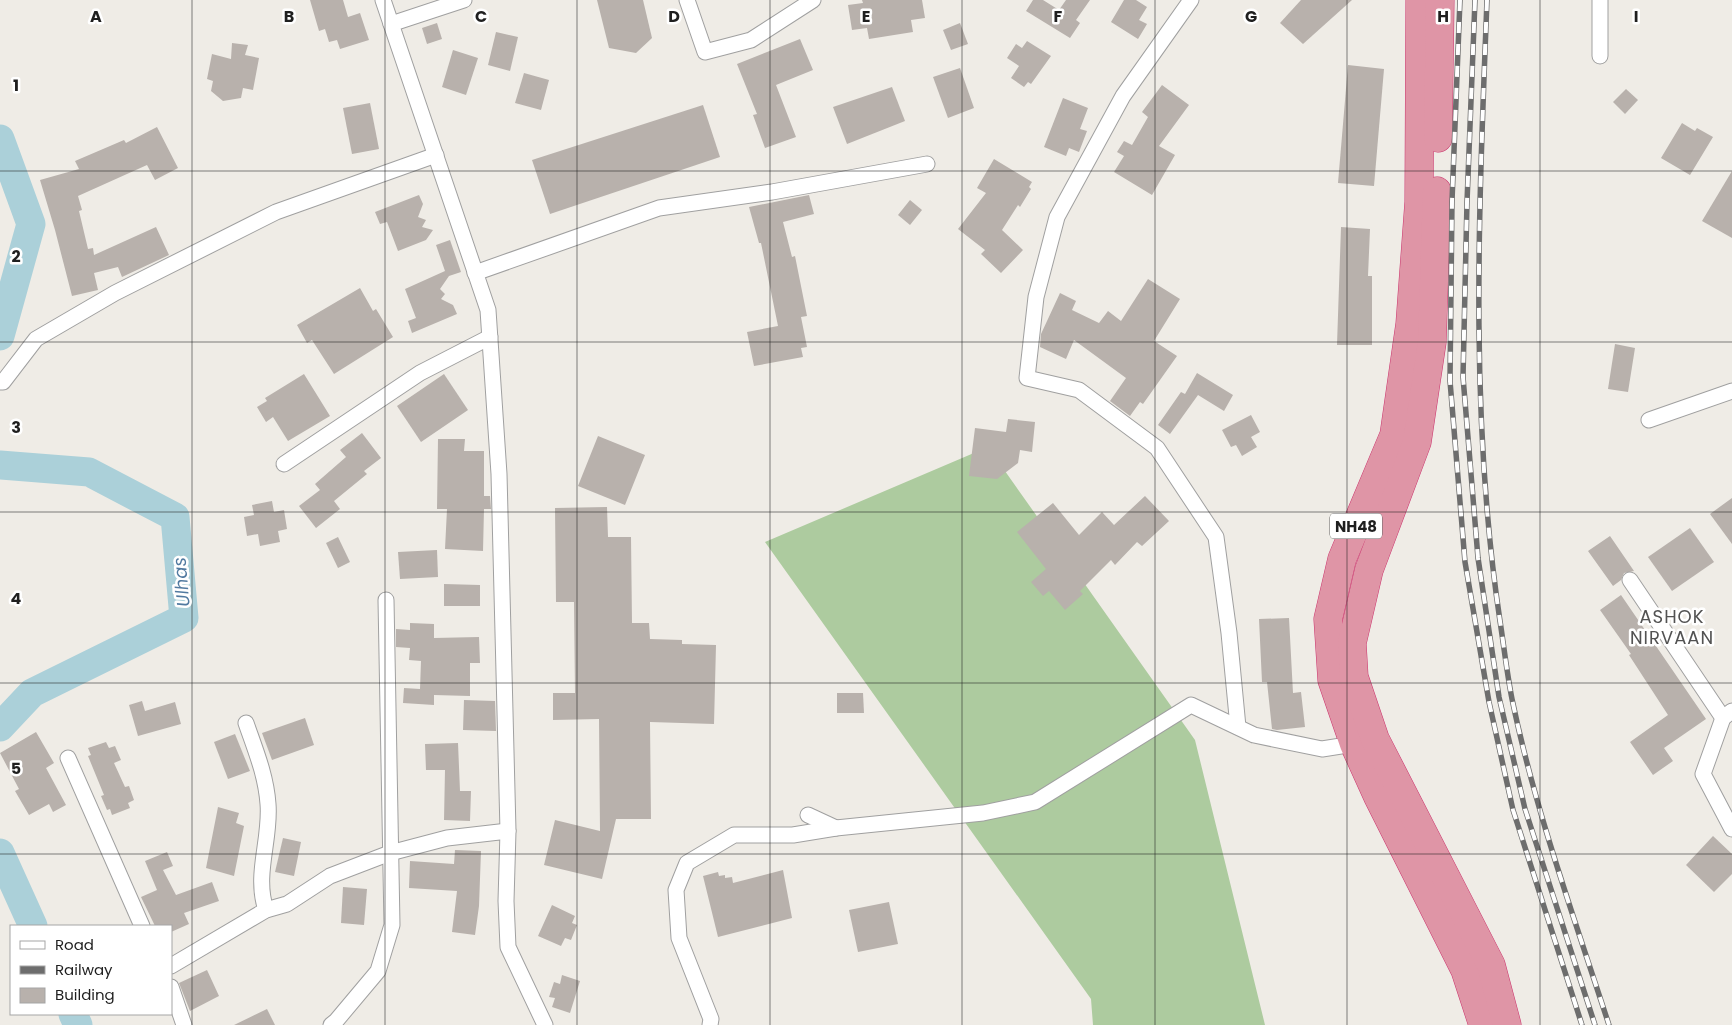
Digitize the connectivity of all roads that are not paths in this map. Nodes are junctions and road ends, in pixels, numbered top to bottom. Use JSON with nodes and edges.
{"nodes":[{"id":1,"x":383,"y":0,"type":"edge"},
{"id":2,"x":464,"y":0,"type":"edge"},
{"id":3,"x":686,"y":0,"type":"edge"},
{"id":4,"x":813,"y":0,"type":"edge"},
{"id":5,"x":1191,"y":0,"type":"edge"},
{"id":6,"x":1420,"y":0,"type":"edge"},
{"id":7,"x":1440,"y":0,"type":"edge"},
{"id":8,"x":1600,"y":0,"type":"edge"},
{"id":9,"x":392,"y":24,"type":"junction"},
{"id":10,"x":1600,"y":56,"type":"dead end"},
{"id":11,"x":436,"y":154,"type":"junction"},
{"id":12,"x":927,"y":164,"type":"dead end"},
{"id":13,"x":475,"y":273,"type":"junction"},
{"id":14,"x":490,"y":337,"type":"junction"},
{"id":15,"x":2,"y":382,"type":"edge"},
{"id":16,"x":1732,"y":391,"type":"edge"},
{"id":17,"x":1649,"y":420,"type":"dead end"},
{"id":18,"x":284,"y":464,"type":"dead end"},
{"id":19,"x":1630,"y":580,"type":"dead end"},
{"id":20,"x":386,"y":600,"type":"dead end"},
{"id":21,"x":1728,"y":714,"type":"edge"},
{"id":22,"x":246,"y":722,"type":"dead end"},
{"id":23,"x":1238,"y":727,"type":"junction"},
{"id":24,"x":1365,"y":741,"type":"junction"},
{"id":25,"x":68,"y":758,"type":"dead end"},
{"id":26,"x":808,"y":814,"type":"dead end"},
{"id":27,"x":836,"y":828,"type":"junction"},
{"id":28,"x":1732,"y":829,"type":"edge"},
{"id":29,"x":508,"y":832,"type":"junction"},
{"id":30,"x":390,"y":853,"type":"junction"},
{"id":31,"x":266,"y":910,"type":"junction"},
{"id":32,"x":142,"y":925,"type":"edge"},
{"id":33,"x":172,"y":965,"type":"edge"},
{"id":34,"x":172,"y":990,"type":"edge"},
{"id":35,"x":184,"y":1025,"type":"edge"},
{"id":36,"x":331,"y":1025,"type":"edge"},
{"id":37,"x":545,"y":1025,"type":"edge"},
{"id":38,"x":710,"y":1025,"type":"edge"},
{"id":39,"x":1483,"y":1025,"type":"edge"},
{"id":40,"x":1507,"y":1025,"type":"edge"}],
"edges":[{"from":1,"to":9,"type":"street"},
{"from":2,"to":9,"type":"street"},
{"from":3,"to":4,"type":"street"},
{"from":5,"to":23,"type":"street"},
{"from":6,"to":24,"type":"highway","number":"NH48"},
{"from":7,"to":24,"type":"highway","number":"NH48"},
{"from":8,"to":10,"type":"street"},
{"from":9,"to":11,"type":"street"},
{"from":11,"to":13,"type":"street"},
{"from":11,"to":15,"type":"street"},
{"from":12,"to":13,"type":"street"},
{"from":13,"to":14,"type":"street"},
{"from":14,"to":18,"type":"street"},
{"from":14,"to":29,"type":"street"},
{"from":16,"to":17,"type":"street"},
{"from":19,"to":21,"type":"street"},
{"from":20,"to":30,"type":"street"},
{"from":21,"to":28,"type":"street"},
{"from":22,"to":31,"type":"street"},
{"from":23,"to":24,"type":"street"},
{"from":23,"to":27,"type":"street"},
{"from":24,"to":39,"type":"highway","number":"NH48"},
{"from":24,"to":40,"type":"highway","number":"NH48"},
{"from":25,"to":32,"type":"street"},
{"from":26,"to":27,"type":"street"},
{"from":27,"to":38,"type":"street"},
{"from":29,"to":30,"type":"street"},
{"from":29,"to":37,"type":"street"},
{"from":30,"to":31,"type":"street"},
{"from":30,"to":36,"type":"street"},
{"from":31,"to":33,"type":"street"},
{"from":34,"to":35,"type":"street"}]}
